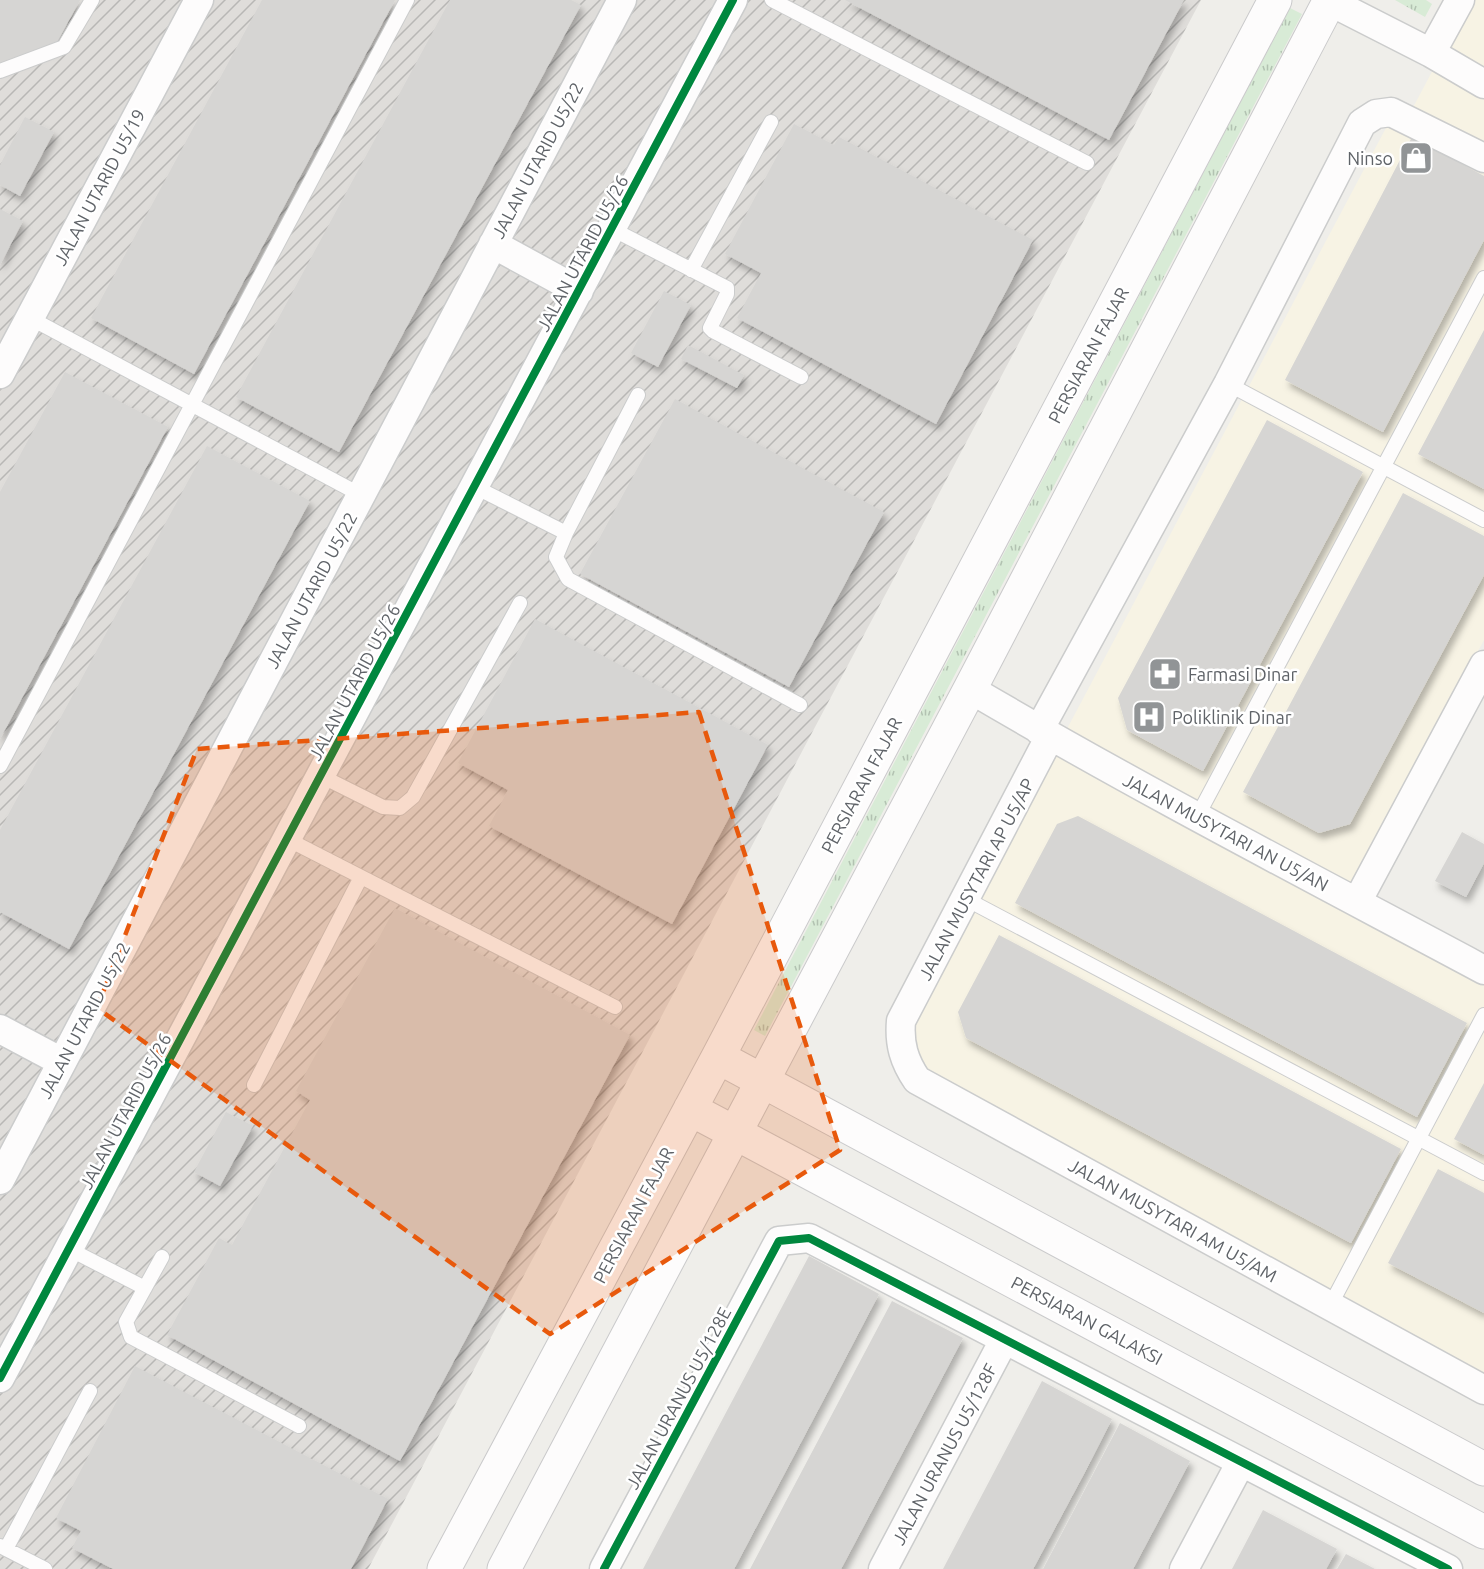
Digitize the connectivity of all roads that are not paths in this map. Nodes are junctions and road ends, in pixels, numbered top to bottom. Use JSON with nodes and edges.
{"nodes":[{"id":1,"x":92,"y":0,"type":"edge"},
{"id":2,"x":199,"y":0,"type":"edge"},
{"id":3,"x":407,"y":0,"type":"edge"},
{"id":4,"x":622,"y":0,"type":"edge"},
{"id":5,"x":734,"y":0,"type":"edge"},
{"id":6,"x":772,"y":0,"type":"edge"},
{"id":7,"x":1275,"y":0,"type":"edge"},
{"id":8,"x":1329,"y":0,"type":"edge"},
{"id":9,"x":1460,"y":0,"type":"edge"},
{"id":10,"x":1431,"y":53,"type":"junction"},
{"id":11,"x":0,"y":71,"type":"edge"},
{"id":12,"x":1484,"y":84,"type":"edge"},
{"id":13,"x":771,"y":122,"type":"dead end"},
{"id":14,"x":1484,"y":158,"type":"edge"},
{"id":15,"x":1087,"y":163,"type":"dead end"},
{"id":16,"x":612,"y":229,"type":"junction"},
{"id":17,"x":493,"y":244,"type":"junction"},
{"id":18,"x":691,"y":270,"type":"junction"},
{"id":19,"x":1484,"y":278,"type":"edge"},
{"id":20,"x":579,"y":291,"type":"junction"},
{"id":21,"x":30,"y":318,"type":"junction"},
{"id":22,"x":0,"y":374,"type":"edge"},
{"id":23,"x":801,"y":377,"type":"dead end"},
{"id":24,"x":1228,"y":384,"type":"junction"},
{"id":25,"x":638,"y":395,"type":"dead end"},
{"id":26,"x":192,"y":405,"type":"junction"},
{"id":27,"x":1384,"y":466,"type":"junction"},
{"id":28,"x":474,"y":487,"type":"junction"},
{"id":29,"x":361,"y":495,"type":"junction"},
{"id":30,"x":1484,"y":520,"type":"edge"},
{"id":31,"x":566,"y":533,"type":"junction"},
{"id":32,"x":520,"y":603,"type":"dead end"},
{"id":33,"x":1484,"y":665,"type":"edge"},
{"id":34,"x":970,"y":689,"type":"junction"},
{"id":35,"x":800,"y":705,"type":"dead end"},
{"id":36,"x":1045,"y":734,"type":"junction"},
{"id":37,"x":0,"y":765,"type":"edge"},
{"id":38,"x":321,"y":776,"type":"junction"},
{"id":39,"x":1197,"y":817,"type":"junction"},
{"id":40,"x":287,"y":839,"type":"junction"},
{"id":41,"x":361,"y":877,"type":"junction"},
{"id":42,"x":966,"y":899,"type":"junction"},
{"id":43,"x":1357,"y":902,"type":"junction"},
{"id":44,"x":1484,"y":970,"type":"edge"},
{"id":45,"x":615,"y":1007,"type":"dead end"},
{"id":46,"x":1484,"y":1015,"type":"edge"},
{"id":47,"x":901,"y":1021,"type":"joint"},
{"id":48,"x":0,"y":1029,"type":"edge"},
{"id":49,"x":718,"y":1057,"type":"junction"},
{"id":50,"x":62,"y":1062,"type":"junction"},
{"id":51,"x":761,"y":1080,"type":"junction"},
{"id":52,"x":254,"y":1085,"type":"dead end"},
{"id":53,"x":690,"y":1108,"type":"junction"},
{"id":54,"x":734,"y":1132,"type":"junction"},
{"id":55,"x":1419,"y":1138,"type":"junction"},
{"id":56,"x":1484,"y":1173,"type":"edge"},
{"id":57,"x":0,"y":1179,"type":"edge"},
{"id":58,"x":69,"y":1249,"type":"junction"},
{"id":59,"x":162,"y":1257,"type":"dead end"},
{"id":60,"x":145,"y":1288,"type":"junction"},
{"id":61,"x":1330,"y":1306,"type":"junction"},
{"id":62,"x":1004,"y":1340,"type":"junction"},
{"id":63,"x":0,"y":1378,"type":"edge"},
{"id":64,"x":1484,"y":1390,"type":"edge"},
{"id":65,"x":90,"y":1391,"type":"dead end"},
{"id":66,"x":299,"y":1426,"type":"dead end"},
{"id":67,"x":1241,"y":1462,"type":"junction"},
{"id":68,"x":1484,"y":1469,"type":"edge"},
{"id":69,"x":1484,"y":1532,"type":"edge"},
{"id":70,"x":3,"y":1547,"type":"edge"},
{"id":71,"x":45,"y":1569,"type":"edge"},
{"id":72,"x":444,"y":1569,"type":"edge"},
{"id":73,"x":504,"y":1569,"type":"edge"},
{"id":74,"x":604,"y":1569,"type":"edge"},
{"id":75,"x":883,"y":1569,"type":"edge"},
{"id":76,"x":1184,"y":1569,"type":"edge"},
{"id":77,"x":1448,"y":1569,"type":"edge"}],
"edges":[{"from":1,"to":11,"type":"lane"},
{"from":2,"to":21,"type":"street","name":"JALAN UTARID U5/19"},
{"from":3,"to":26,"type":"lane"},
{"from":4,"to":17,"type":"street","name":"JALAN UTARID U5/22"},
{"from":5,"to":16,"type":"street","name":"JALAN UTARID U5/26"},
{"from":6,"to":15,"type":"lane"},
{"from":7,"to":49,"type":"main road","name":"PERSIARAN FAJAR"},
{"from":8,"to":10,"type":"street"},
{"from":8,"to":34,"type":"main road"},
{"from":9,"to":10,"type":"street"},
{"from":10,"to":12,"type":"street"},
{"from":13,"to":18,"type":"lane"},
{"from":14,"to":24,"type":"street","name":"JALAN MUSYTARI AP U5/AP"},
{"from":16,"to":18,"type":"lane"},
{"from":16,"to":20,"type":"street","name":"JALAN UTARID U5/26"},
{"from":17,"to":20,"type":"street"},
{"from":17,"to":29,"type":"street","name":"JALAN UTARID U5/22"},
{"from":18,"to":23,"type":"lane"},
{"from":19,"to":27,"type":"lane"},
{"from":20,"to":28,"type":"street","name":"JALAN UTARID U5/26"},
{"from":21,"to":22,"type":"street","name":"JALAN UTARID U5/19"},
{"from":21,"to":26,"type":"lane"},
{"from":24,"to":27,"type":"lane"},
{"from":24,"to":36,"type":"street","name":"JALAN MUSYTARI AP U5/AP"},
{"from":25,"to":31,"type":"lane"},
{"from":26,"to":29,"type":"lane"},
{"from":26,"to":37,"type":"lane"},
{"from":27,"to":30,"type":"lane"},
{"from":27,"to":39,"type":"lane"},
{"from":28,"to":31,"type":"lane"},
{"from":28,"to":38,"type":"street","name":"JALAN UTARID U5/26"},
{"from":29,"to":50,"type":"street","name":"JALAN UTARID U5/22"},
{"from":31,"to":35,"type":"lane"},
{"from":32,"to":38,"type":"lane"},
{"from":33,"to":43,"type":"street"},
{"from":34,"to":36,"type":"street","name":"JALAN MUSYTARI AN U5/AN"},
{"from":34,"to":51,"type":"main road"},
{"from":36,"to":39,"type":"street","name":"JALAN MUSYTARI AN U5/AN"},
{"from":36,"to":42,"type":"street","name":"JALAN MUSYTARI AP U5/AP"},
{"from":38,"to":40,"type":"street","name":"JALAN UTARID U5/26"},
{"from":39,"to":43,"type":"street","name":"JALAN MUSYTARI AN U5/AN"},
{"from":40,"to":41,"type":"lane"},
{"from":40,"to":58,"type":"street","name":"JALAN UTARID U5/26"},
{"from":41,"to":45,"type":"lane"},
{"from":41,"to":52,"type":"lane"},
{"from":42,"to":47,"type":"street","name":"JALAN MUSYTARI AP U5/AP"},
{"from":42,"to":55,"type":"lane"},
{"from":43,"to":44,"type":"street","name":"JALAN MUSYTARI AN U5/AN"},
{"from":46,"to":55,"type":"lane"},
{"from":47,"to":61,"type":"street","name":"JALAN MUSYTARI AM U5/AM"},
{"from":48,"to":50,"type":"street"},
{"from":49,"to":51,"type":"main road"},
{"from":49,"to":53,"type":"main road","name":"PERSIARAN FAJAR"},
{"from":50,"to":57,"type":"street","name":"JALAN UTARID U5/22"},
{"from":51,"to":54,"type":"main road"},
{"from":51,"to":68,"type":"main road"},
{"from":53,"to":54,"type":"main road","name":"PERSIARAN GALAKSI"},
{"from":53,"to":72,"type":"main road","name":"PERSIARAN FAJAR"},
{"from":54,"to":69,"type":"main road","name":"PERSIARAN GALAKSI"},
{"from":54,"to":73,"type":"main road"},
{"from":55,"to":56,"type":"lane"},
{"from":55,"to":61,"type":"lane"},
{"from":58,"to":60,"type":"lane"},
{"from":58,"to":63,"type":"street","name":"JALAN UTARID U5/26"},
{"from":59,"to":60,"type":"lane"},
{"from":60,"to":66,"type":"lane"},
{"from":61,"to":64,"type":"street","name":"JALAN MUSYTARI AM U5/AM"},
{"from":62,"to":67,"type":"street"},
{"from":62,"to":74,"type":"street","name":"JALAN URANUS U5/128E"},
{"from":62,"to":75,"type":"street","name":"JALAN URANUS U5/128F"},
{"from":65,"to":70,"type":"lane"},
{"from":67,"to":76,"type":"street"},
{"from":67,"to":77,"type":"street"},
{"from":70,"to":71,"type":"lane"}]}
